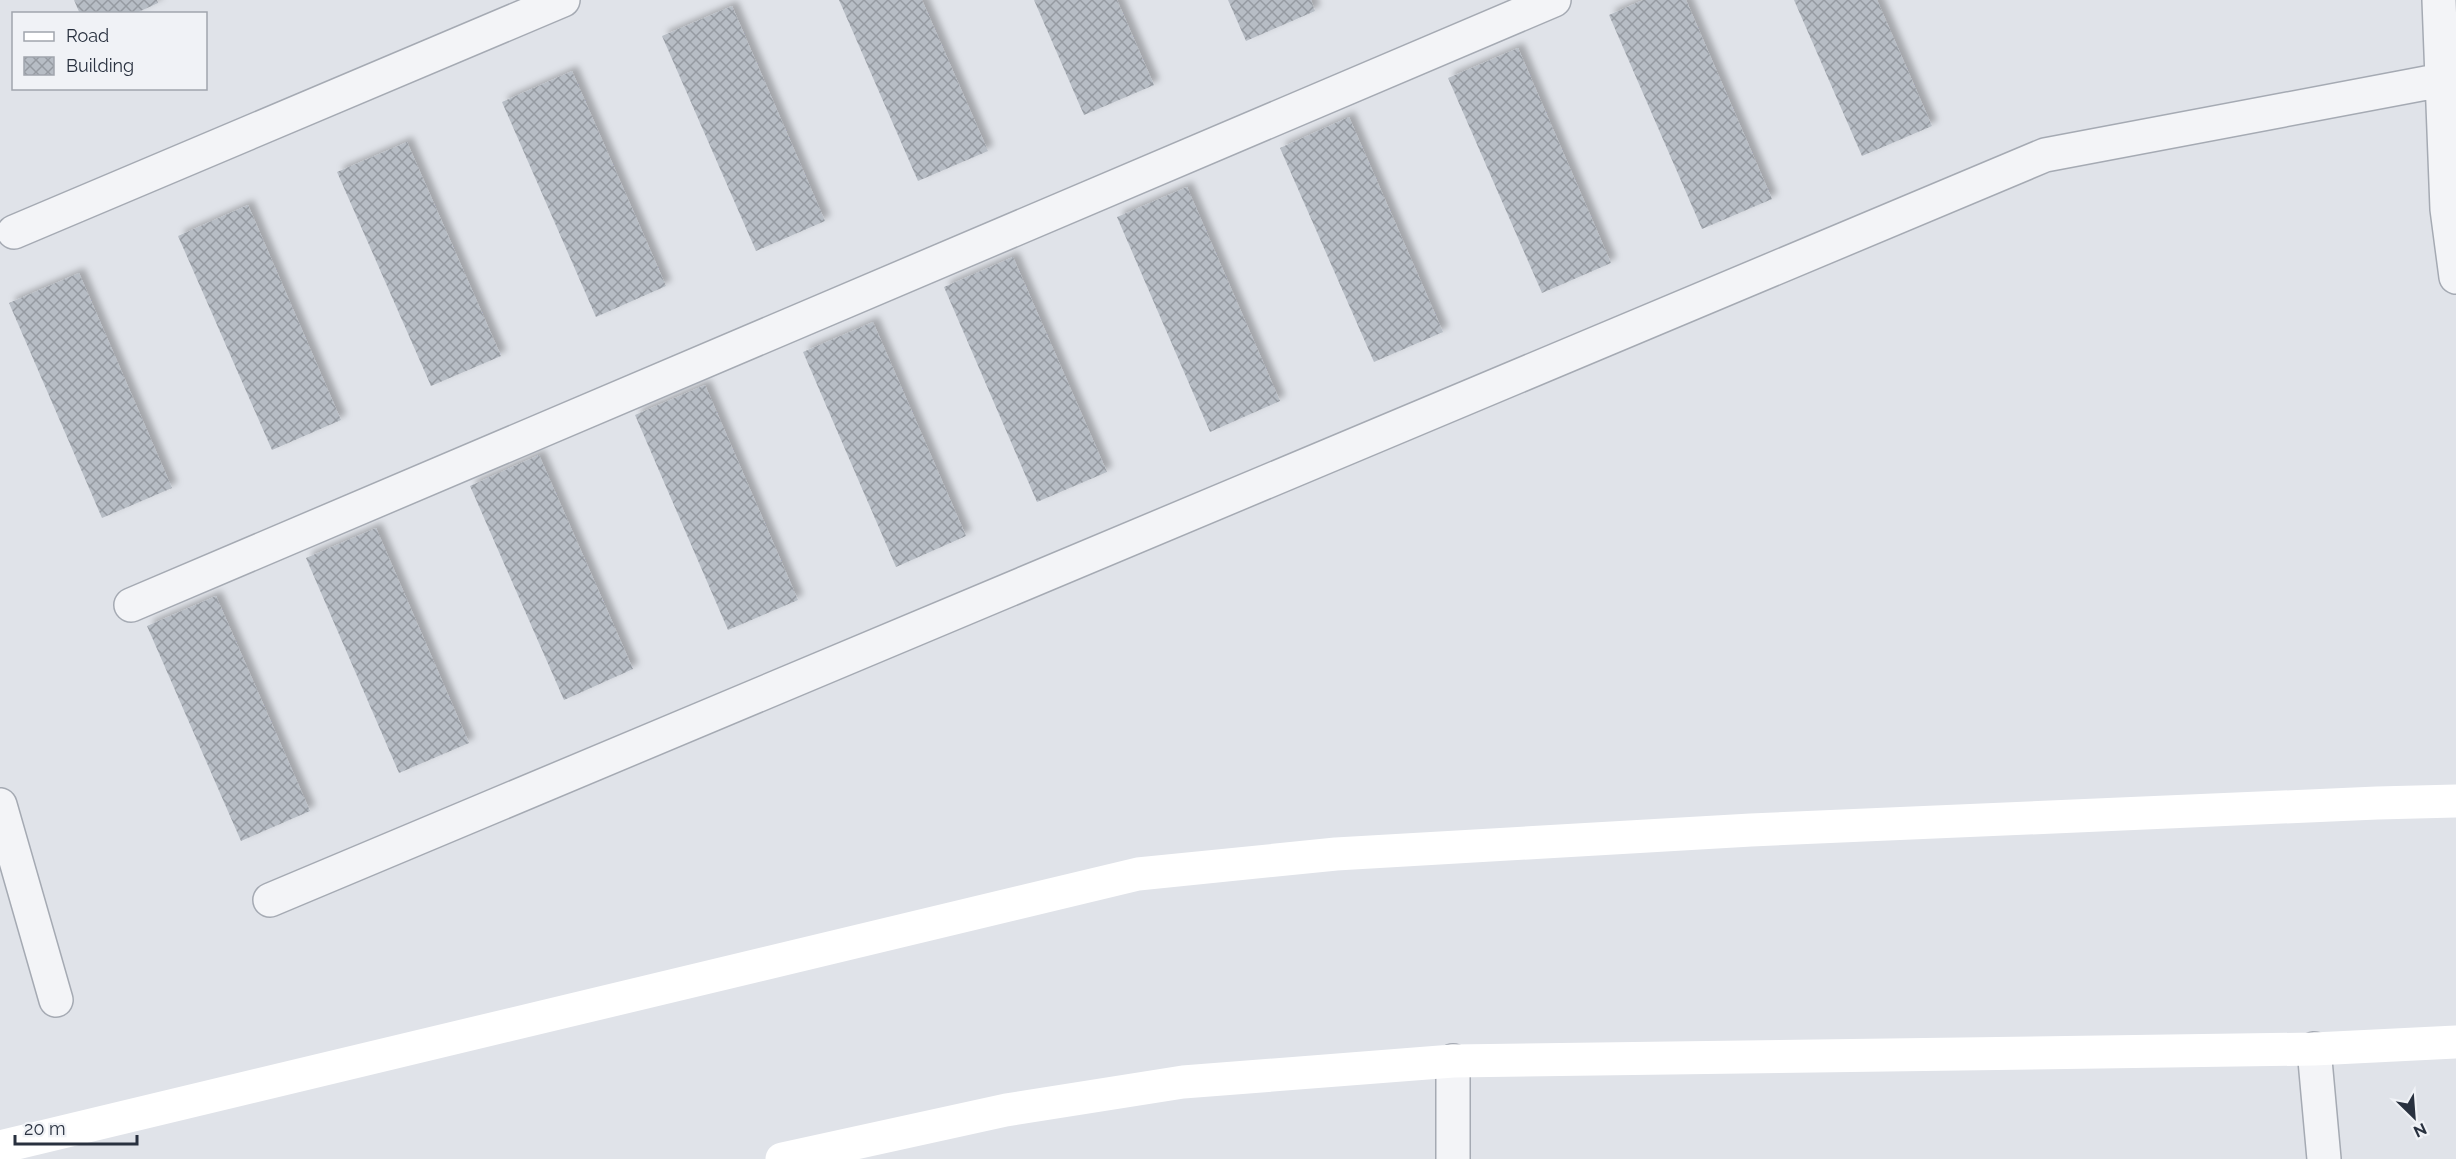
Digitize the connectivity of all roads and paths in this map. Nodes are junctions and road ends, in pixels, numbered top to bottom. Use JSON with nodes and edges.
{"nodes":[{"id":1,"x":563,"y":0,"type":"edge"},
{"id":2,"x":1554,"y":0,"type":"edge"},
{"id":3,"x":2439,"y":0,"type":"edge"},
{"id":4,"x":2442,"y":80,"type":"junction"},
{"id":5,"x":14,"y":232,"type":"dead end"},
{"id":6,"x":2456,"y":277,"type":"edge"},
{"id":7,"x":131,"y":605,"type":"dead end"},
{"id":8,"x":2456,"y":801,"type":"edge"},
{"id":9,"x":0,"y":805,"type":"edge"},
{"id":10,"x":270,"y":900,"type":"dead end"},
{"id":11,"x":56,"y":1000,"type":"dead end"},
{"id":12,"x":2456,"y":1041,"type":"edge"},
{"id":13,"x":2314,"y":1049,"type":"junction"},
{"id":14,"x":1453,"y":1061,"type":"junction"},
{"id":15,"x":0,"y":1148,"type":"edge"},
{"id":16,"x":782,"y":1159,"type":"edge"},
{"id":17,"x":1453,"y":1159,"type":"edge"},
{"id":18,"x":2324,"y":1159,"type":"edge"}],
"edges":[{"from":1,"to":5,"type":"street"},
{"from":2,"to":7,"type":"street"},
{"from":3,"to":4,"type":"street"},
{"from":4,"to":6,"type":"street"},
{"from":4,"to":10,"type":"street"},
{"from":8,"to":15,"type":"main road"},
{"from":9,"to":11,"type":"street"},
{"from":12,"to":13,"type":"main road"},
{"from":13,"to":14,"type":"main road"},
{"from":13,"to":18,"type":"street"},
{"from":14,"to":16,"type":"main road"},
{"from":14,"to":17,"type":"street"}]}
